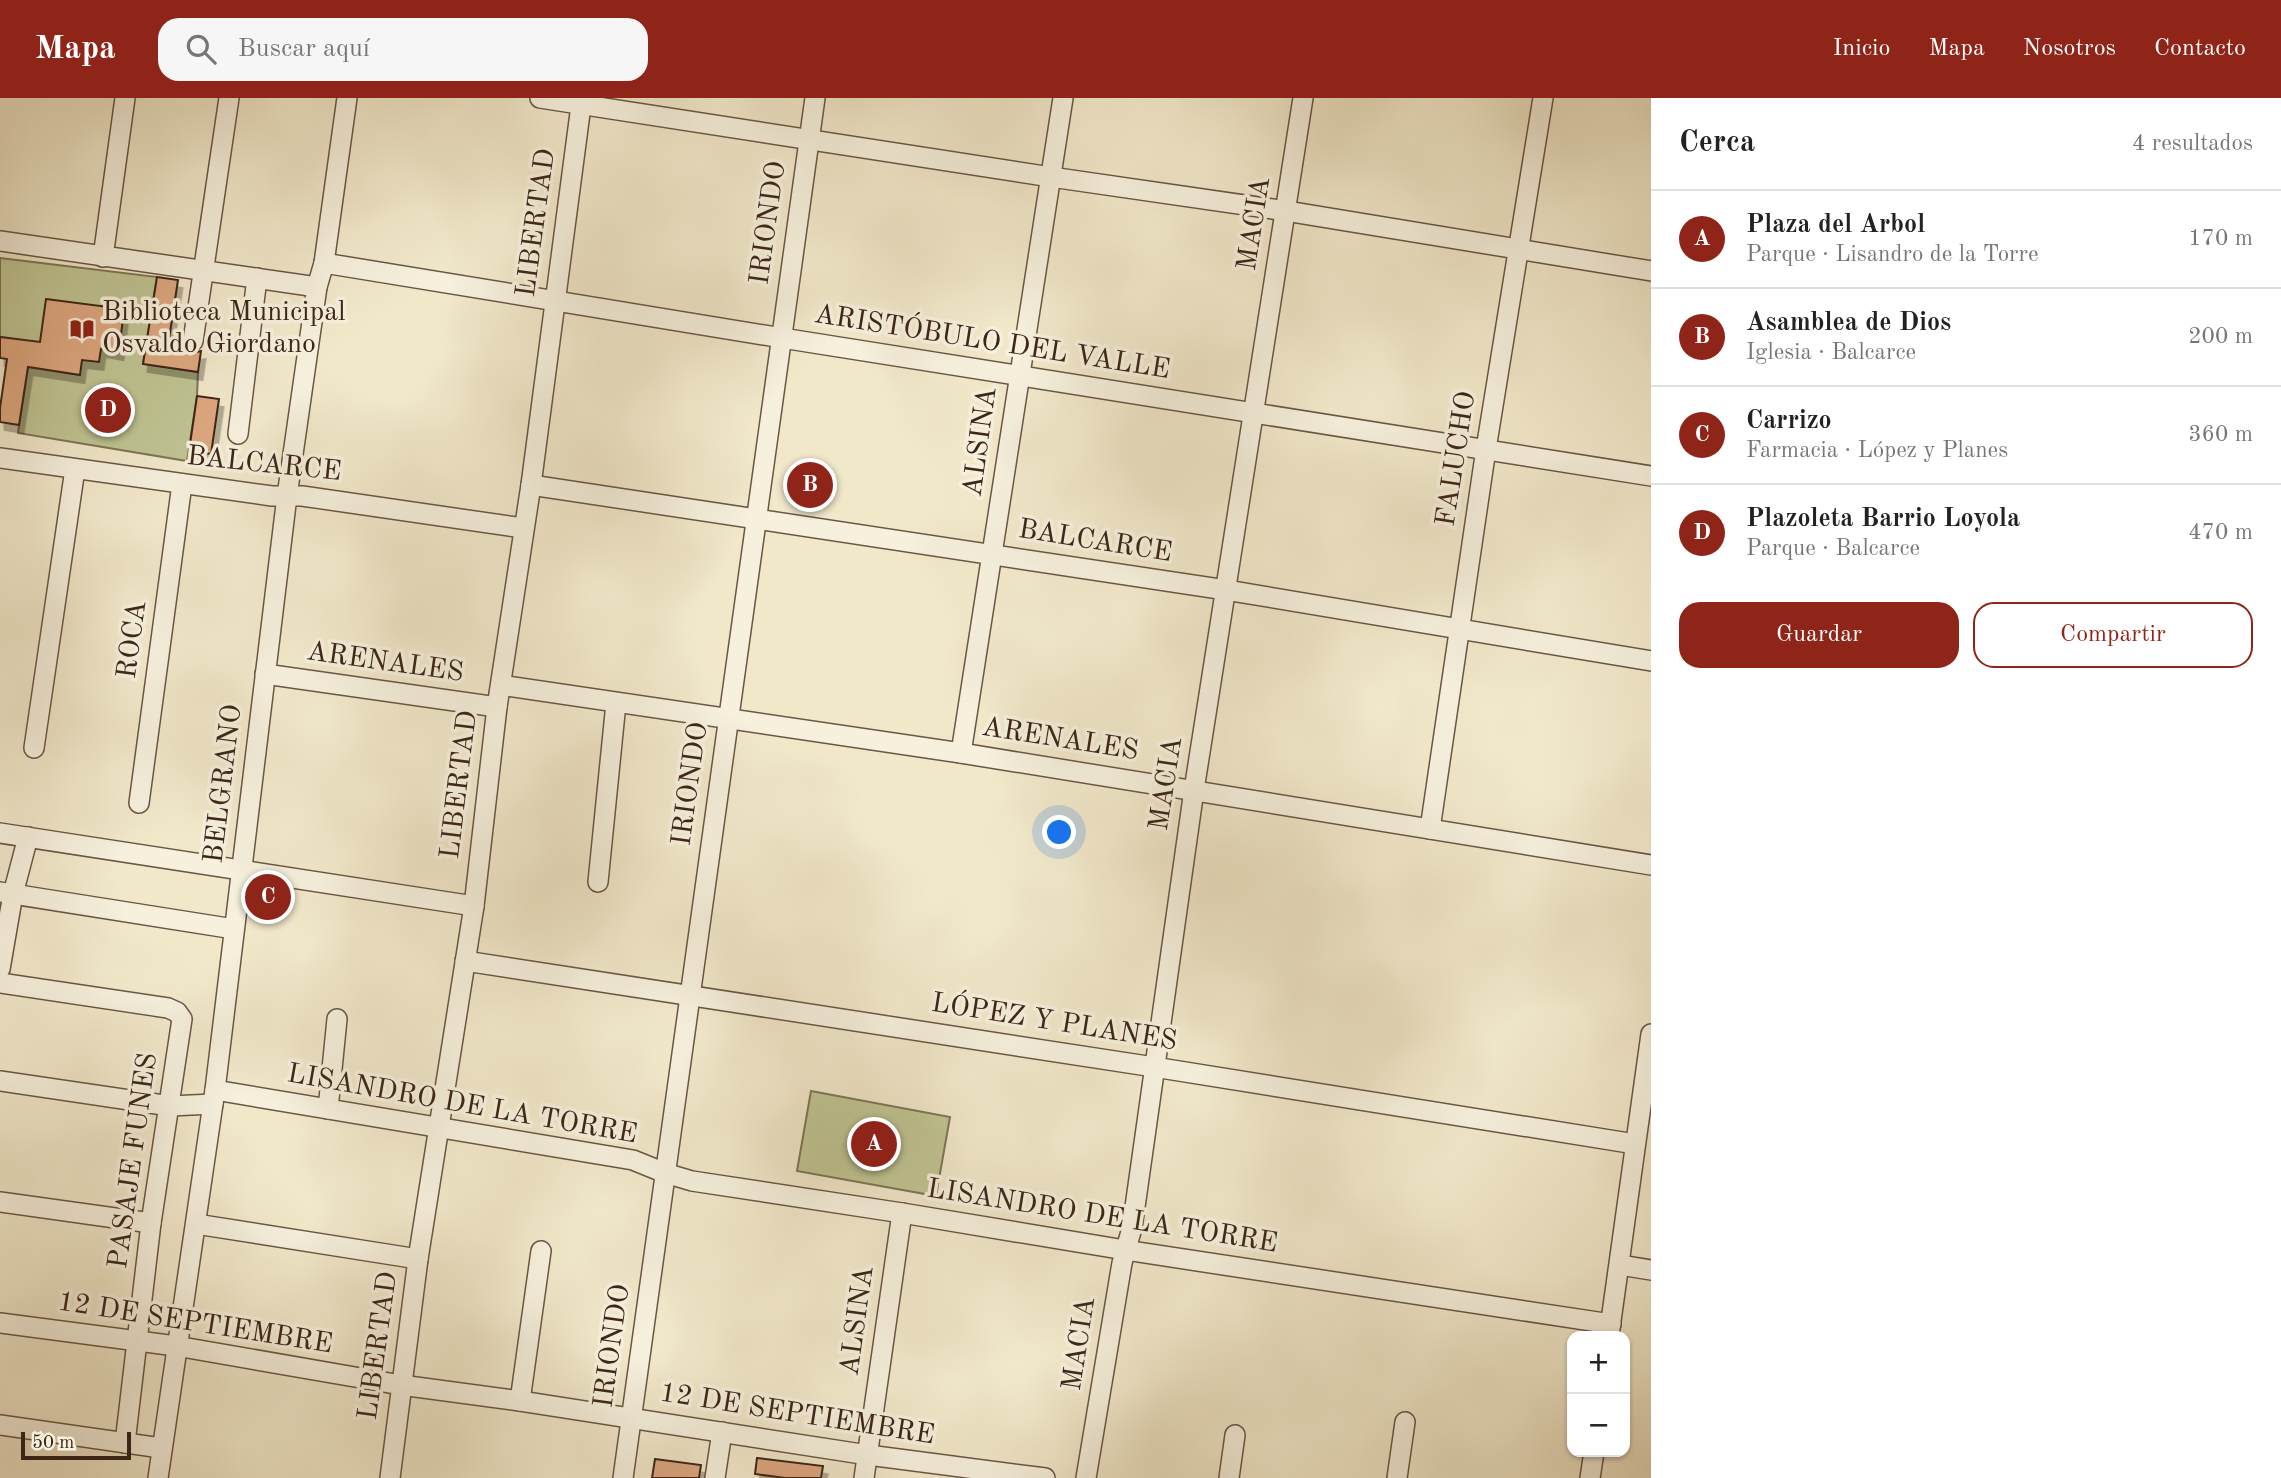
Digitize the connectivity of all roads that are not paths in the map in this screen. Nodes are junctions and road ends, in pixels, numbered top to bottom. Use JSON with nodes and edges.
{"nodes":[{"id":1,"x":125,"y":98,"type":"edge"},
{"id":2,"x":229,"y":98,"type":"edge"},
{"id":3,"x":347,"y":98,"type":"edge"},
{"id":4,"x":540,"y":98,"type":"edge"},
{"id":5,"x":815,"y":98,"type":"edge"},
{"id":6,"x":1063,"y":98,"type":"edge"},
{"id":7,"x":1303,"y":98,"type":"edge"},
{"id":8,"x":1543,"y":98,"type":"edge"},
{"id":9,"x":582,"y":101,"type":"edge"},
{"id":10,"x":809,"y":140,"type":"junction"},
{"id":11,"x":1051,"y":177,"type":"junction"},
{"id":12,"x":1286,"y":211,"type":"junction"},
{"id":13,"x":0,"y":241,"type":"edge"},
{"id":14,"x":1518,"y":250,"type":"junction"},
{"id":15,"x":103,"y":257,"type":"junction"},
{"id":16,"x":324,"y":263,"type":"junction"},
{"id":17,"x":204,"y":270,"type":"junction"},
{"id":18,"x":1651,"y":271,"type":"edge"},
{"id":19,"x":257,"y":278,"type":"junction"},
{"id":20,"x":317,"y":287,"type":"junction"},
{"id":21,"x":555,"y":300,"type":"junction"},
{"id":22,"x":782,"y":338,"type":"junction"},
{"id":23,"x":193,"y":341,"type":"dead end"},
{"id":24,"x":1020,"y":375,"type":"junction"},
{"id":25,"x":1254,"y":412,"type":"junction"},
{"id":26,"x":238,"y":435,"type":"dead end"},
{"id":27,"x":1486,"y":449,"type":"junction"},
{"id":28,"x":0,"y":458,"type":"edge"},
{"id":29,"x":75,"y":469,"type":"junction"},
{"id":30,"x":1651,"y":476,"type":"edge"},
{"id":31,"x":182,"y":484,"type":"junction"},
{"id":32,"x":531,"y":485,"type":"junction"},
{"id":33,"x":287,"y":496,"type":"junction"},
{"id":34,"x":758,"y":518,"type":"junction"},
{"id":35,"x":523,"y":527,"type":"junction"},
{"id":36,"x":993,"y":555,"type":"junction"},
{"id":37,"x":1226,"y":590,"type":"junction"},
{"id":38,"x":1460,"y":628,"type":"junction"},
{"id":39,"x":1651,"y":661,"type":"edge"},
{"id":40,"x":265,"y":674,"type":"junction"},
{"id":41,"x":501,"y":685,"type":"junction"},
{"id":42,"x":616,"y":703,"type":"junction"},
{"id":43,"x":497,"y":707,"type":"junction"},
{"id":44,"x":729,"y":718,"type":"junction"},
{"id":45,"x":34,"y":748,"type":"dead end"},
{"id":46,"x":961,"y":753,"type":"junction"},
{"id":47,"x":1194,"y":790,"type":"junction"},
{"id":48,"x":139,"y":803,"type":"dead end"},
{"id":49,"x":1430,"y":829,"type":"junction"},
{"id":50,"x":0,"y":833,"type":"edge"},
{"id":51,"x":28,"y":837,"type":"junction"},
{"id":52,"x":1651,"y":865,"type":"edge"},
{"id":53,"x":242,"y":871,"type":"junction"},
{"id":54,"x":598,"y":882,"type":"dead end"},
{"id":55,"x":7,"y":893,"type":"edge"},
{"id":56,"x":474,"y":906,"type":"junction"},
{"id":57,"x":234,"y":929,"type":"junction"},
{"id":58,"x":465,"y":961,"type":"junction"},
{"id":59,"x":0,"y":969,"type":"edge"},
{"id":60,"x":0,"y":983,"type":"edge"},
{"id":61,"x":690,"y":997,"type":"junction"},
{"id":62,"x":337,"y":1019,"type":"dead end"},
{"id":63,"x":1651,"y":1034,"type":"edge"},
{"id":64,"x":1154,"y":1066,"type":"junction"},
{"id":65,"x":0,"y":1081,"type":"edge"},
{"id":66,"x":214,"y":1097,"type":"junction"},
{"id":67,"x":170,"y":1106,"type":"junction"},
{"id":68,"x":328,"y":1108,"type":"junction"},
{"id":69,"x":438,"y":1128,"type":"junction"},
{"id":70,"x":1635,"y":1144,"type":"junction"},
{"id":71,"x":665,"y":1174,"type":"junction"},
{"id":72,"x":0,"y":1202,"type":"edge"},
{"id":73,"x":902,"y":1213,"type":"junction"},
{"id":74,"x":151,"y":1223,"type":"junction"},
{"id":75,"x":196,"y":1224,"type":"junction"},
{"id":76,"x":1125,"y":1250,"type":"junction"},
{"id":77,"x":541,"y":1251,"type":"dead end"},
{"id":78,"x":418,"y":1259,"type":"junction"},
{"id":79,"x":1620,"y":1265,"type":"junction"},
{"id":80,"x":1651,"y":1270,"type":"edge"},
{"id":81,"x":0,"y":1323,"type":"edge"},
{"id":82,"x":1610,"y":1330,"type":"edge"},
{"id":83,"x":138,"y":1343,"type":"junction"},
{"id":84,"x":176,"y":1346,"type":"junction"},
{"id":85,"x":401,"y":1385,"type":"junction"},
{"id":86,"x":520,"y":1401,"type":"junction"},
{"id":87,"x":631,"y":1418,"type":"junction"},
{"id":88,"x":1405,"y":1422,"type":"dead end"},
{"id":89,"x":0,"y":1425,"type":"edge"},
{"id":90,"x":722,"y":1432,"type":"junction"},
{"id":91,"x":1235,"y":1435,"type":"dead end"},
{"id":92,"x":125,"y":1443,"type":"junction"},
{"id":93,"x":161,"y":1448,"type":"junction"},
{"id":94,"x":868,"y":1455,"type":"junction"},
{"id":95,"x":1593,"y":1457,"type":"edge"},
{"id":96,"x":949,"y":1472,"type":"edge"},
{"id":97,"x":158,"y":1478,"type":"edge"},
{"id":98,"x":390,"y":1478,"type":"edge"},
{"id":99,"x":623,"y":1478,"type":"edge"},
{"id":100,"x":715,"y":1478,"type":"edge"},
{"id":101,"x":864,"y":1478,"type":"edge"},
{"id":102,"x":1045,"y":1478,"type":"edge"},
{"id":103,"x":1086,"y":1478,"type":"edge"},
{"id":104,"x":1229,"y":1478,"type":"edge"},
{"id":105,"x":1397,"y":1478,"type":"edge"},
{"id":106,"x":1590,"y":1478,"type":"edge"}],
"edges":[{"from":1,"to":15,"type":"street"},
{"from":2,"to":17,"type":"street"},
{"from":3,"to":16,"type":"street","name":"BELGRANO"},
{"from":4,"to":9,"type":"street"},
{"from":5,"to":10,"type":"street","name":"IRIONDO"},
{"from":6,"to":11,"type":"street","name":"ALSINA"},
{"from":7,"to":12,"type":"street","name":"MACIA"},
{"from":8,"to":14,"type":"street","name":"FALUCHO"},
{"from":9,"to":10,"type":"street"},
{"from":9,"to":21,"type":"street","name":"LIBERTAD"},
{"from":10,"to":11,"type":"street"},
{"from":10,"to":22,"type":"street","name":"IRIONDO"},
{"from":11,"to":12,"type":"street"},
{"from":11,"to":24,"type":"street","name":"ALSINA"},
{"from":12,"to":14,"type":"street"},
{"from":12,"to":25,"type":"street","name":"MACIA"},
{"from":13,"to":15,"type":"street"},
{"from":14,"to":18,"type":"street"},
{"from":14,"to":27,"type":"street","name":"FALUCHO"},
{"from":15,"to":17,"type":"street"},
{"from":16,"to":20,"type":"street","name":"BELGRANO"},
{"from":16,"to":21,"type":"street","name":"ARISTÓBULO DEL VALLE"},
{"from":17,"to":19,"type":"street"},
{"from":17,"to":23,"type":"street"},
{"from":19,"to":20,"type":"street"},
{"from":19,"to":26,"type":"street"},
{"from":20,"to":33,"type":"street","name":"BELGRANO"},
{"from":21,"to":22,"type":"street","name":"ARISTÓBULO DEL VALLE"},
{"from":21,"to":32,"type":"street","name":"LIBERTAD"},
{"from":22,"to":24,"type":"street","name":"ARISTÓBULO DEL VALLE"},
{"from":22,"to":34,"type":"street","name":"IRIONDO"},
{"from":24,"to":25,"type":"street","name":"ARISTÓBULO DEL VALLE"},
{"from":24,"to":36,"type":"street","name":"ALSINA"},
{"from":25,"to":27,"type":"street","name":"ARISTÓBULO DEL VALLE"},
{"from":25,"to":37,"type":"street","name":"MACIA"},
{"from":27,"to":30,"type":"street","name":"ARISTÓBULO DEL VALLE"},
{"from":27,"to":38,"type":"street","name":"FALUCHO"},
{"from":28,"to":29,"type":"street","name":"BALCARCE"},
{"from":29,"to":31,"type":"street","name":"BALCARCE"},
{"from":29,"to":45,"type":"street"},
{"from":31,"to":33,"type":"street","name":"BALCARCE"},
{"from":31,"to":48,"type":"street","name":"ROCA"},
{"from":32,"to":34,"type":"street","name":"BALCARCE"},
{"from":32,"to":35,"type":"street","name":"LIBERTAD"},
{"from":33,"to":35,"type":"street","name":"BALCARCE"},
{"from":33,"to":40,"type":"street","name":"BELGRANO"},
{"from":34,"to":36,"type":"street","name":"BALCARCE"},
{"from":34,"to":44,"type":"street","name":"IRIONDO"},
{"from":35,"to":41,"type":"street","name":"LIBERTAD"},
{"from":36,"to":37,"type":"street","name":"BALCARCE"},
{"from":36,"to":46,"type":"street","name":"ALSINA"},
{"from":37,"to":38,"type":"street","name":"BALCARCE"},
{"from":37,"to":47,"type":"street","name":"MACIA"},
{"from":38,"to":39,"type":"street","name":"BALCARCE"},
{"from":38,"to":49,"type":"street","name":"FALUCHO"},
{"from":40,"to":43,"type":"street","name":"ARENALES"},
{"from":40,"to":53,"type":"street","name":"BELGRANO"},
{"from":41,"to":42,"type":"street","name":"ARENALES"},
{"from":41,"to":43,"type":"street","name":"LIBERTAD"},
{"from":42,"to":44,"type":"street","name":"ARENALES"},
{"from":42,"to":54,"type":"street"},
{"from":43,"to":56,"type":"street","name":"LIBERTAD"},
{"from":44,"to":46,"type":"street","name":"ARENALES"},
{"from":44,"to":61,"type":"street","name":"IRIONDO"},
{"from":46,"to":47,"type":"street","name":"ARENALES"},
{"from":47,"to":49,"type":"street","name":"ARENALES"},
{"from":47,"to":64,"type":"street","name":"MACIA"},
{"from":49,"to":52,"type":"street","name":"ARENALES"},
{"from":50,"to":51,"type":"street"},
{"from":51,"to":53,"type":"street"},
{"from":51,"to":55,"type":"street"},
{"from":53,"to":56,"type":"street"},
{"from":53,"to":57,"type":"street","name":"BELGRANO"},
{"from":55,"to":57,"type":"street"},
{"from":55,"to":59,"type":"street"},
{"from":56,"to":58,"type":"street","name":"LIBERTAD"},
{"from":57,"to":66,"type":"street","name":"BELGRANO"},
{"from":58,"to":61,"type":"street","name":"LÓPEZ Y PLANES"},
{"from":58,"to":69,"type":"street","name":"LIBERTAD"},
{"from":60,"to":67,"type":"street","name":"PASAJE FUNES"},
{"from":61,"to":64,"type":"street","name":"LÓPEZ Y PLANES"},
{"from":61,"to":71,"type":"street","name":"IRIONDO"},
{"from":62,"to":68,"type":"street"},
{"from":63,"to":70,"type":"street"},
{"from":64,"to":70,"type":"street","name":"LÓPEZ Y PLANES"},
{"from":64,"to":76,"type":"street","name":"MACIA"},
{"from":65,"to":67,"type":"street","name":"LISANDRO DE LA TORRE"},
{"from":66,"to":67,"type":"street","name":"LISANDRO DE LA TORRE"},
{"from":66,"to":68,"type":"street","name":"LISANDRO DE LA TORRE"},
{"from":66,"to":75,"type":"street","name":"BELGRANO"},
{"from":67,"to":74,"type":"street","name":"PASAJE FUNES"},
{"from":68,"to":69,"type":"street","name":"LISANDRO DE LA TORRE"},
{"from":69,"to":71,"type":"street","name":"LISANDRO DE LA TORRE"},
{"from":69,"to":78,"type":"street","name":"LIBERTAD"},
{"from":70,"to":79,"type":"street"},
{"from":71,"to":73,"type":"street","name":"LISANDRO DE LA TORRE"},
{"from":71,"to":87,"type":"street","name":"IRIONDO"},
{"from":72,"to":74,"type":"street"},
{"from":73,"to":76,"type":"street","name":"LISANDRO DE LA TORRE"},
{"from":73,"to":94,"type":"street","name":"ALSINA"},
{"from":74,"to":83,"type":"street","name":"PASAJE FUNES"},
{"from":75,"to":78,"type":"street"},
{"from":75,"to":84,"type":"street","name":"BELGRANO"},
{"from":76,"to":82,"type":"street","name":"LISANDRO DE LA TORRE"},
{"from":76,"to":103,"type":"street","name":"MACIA"},
{"from":77,"to":86,"type":"street"},
{"from":78,"to":85,"type":"street","name":"LIBERTAD"},
{"from":79,"to":80,"type":"street"},
{"from":79,"to":82,"type":"street"},
{"from":81,"to":83,"type":"street","name":"12 DE SEPTIEMBRE"},
{"from":83,"to":84,"type":"street","name":"12 DE SEPTIEMBRE"},
{"from":83,"to":92,"type":"street","name":"PASAJE FUNES"},
{"from":84,"to":85,"type":"street","name":"12 DE SEPTIEMBRE"},
{"from":84,"to":93,"type":"street","name":"BELGRANO"},
{"from":85,"to":86,"type":"street","name":"12 DE SEPTIEMBRE"},
{"from":85,"to":98,"type":"street","name":"LIBERTAD"},
{"from":86,"to":87,"type":"street","name":"12 DE SEPTIEMBRE"},
{"from":87,"to":90,"type":"street","name":"12 DE SEPTIEMBRE"},
{"from":87,"to":99,"type":"street","name":"IRIONDO"},
{"from":88,"to":105,"type":"street"},
{"from":89,"to":92,"type":"street"},
{"from":90,"to":94,"type":"street","name":"12 DE SEPTIEMBRE"},
{"from":90,"to":100,"type":"street"},
{"from":91,"to":104,"type":"street"},
{"from":92,"to":93,"type":"street"},
{"from":93,"to":97,"type":"street","name":"BELGRANO"},
{"from":94,"to":96,"type":"street","name":"12 DE SEPTIEMBRE"},
{"from":94,"to":101,"type":"street","name":"ALSINA"},
{"from":95,"to":106,"type":"street"},
{"from":96,"to":102,"type":"street","name":"12 DE SEPTIEMBRE"}]}
